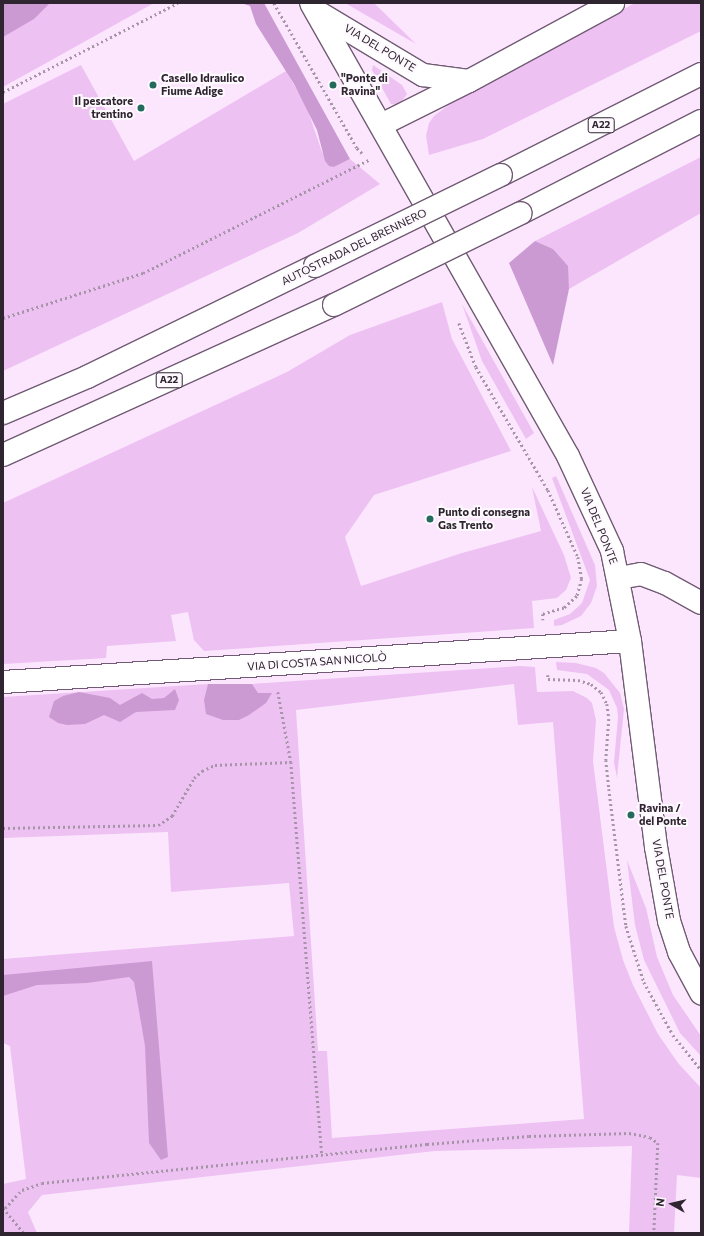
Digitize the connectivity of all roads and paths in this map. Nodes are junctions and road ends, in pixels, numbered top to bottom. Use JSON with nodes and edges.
{"nodes":[{"id":1,"x":178,"y":3,"type":"edge"},
{"id":2,"x":613,"y":3,"type":"edge"},
{"id":3,"x":314,"y":7,"type":"edge"},
{"id":4,"x":701,"y":74,"type":"edge"},
{"id":5,"x":469,"y":81,"type":"junction"},
{"id":6,"x":3,"y":92,"type":"edge"},
{"id":7,"x":701,"y":121,"type":"edge"},
{"id":8,"x":381,"y":125,"type":"junction"},
{"id":9,"x":3,"y":318,"type":"edge"},
{"id":10,"x":3,"y":413,"type":"edge"},
{"id":11,"x":3,"y":455,"type":"edge"},
{"id":12,"x":548,"y":490,"type":"dead end"},
{"id":13,"x":619,"y":578,"type":"junction"},
{"id":14,"x":701,"y":603,"type":"edge"},
{"id":15,"x":543,"y":623,"type":"dead end"},
{"id":16,"x":630,"y":641,"type":"junction"},
{"id":17,"x":276,"y":665,"type":"junction"},
{"id":18,"x":548,"y":679,"type":"dead end"},
{"id":19,"x":3,"y":682,"type":"edge"},
{"id":20,"x":291,"y":762,"type":"junction"},
{"id":21,"x":3,"y":828,"type":"edge"},
{"id":22,"x":701,"y":993,"type":"edge"},
{"id":23,"x":701,"y":1070,"type":"edge"},
{"id":24,"x":322,"y":1156,"type":"junction"},
{"id":25,"x":4,"y":1208,"type":"edge"},
{"id":26,"x":24,"y":1233,"type":"edge"},
{"id":27,"x":654,"y":1233,"type":"edge"}],
"edges":[{"from":1,"to":6,"type":"path"},
{"from":2,"to":5,"type":"main road"},
{"from":3,"to":5,"type":"main road","name":"VIA DEL PONTE"},
{"from":3,"to":8,"type":"main road","name":"VIA DEL PONTE"},
{"from":4,"to":10,"type":"main road","name":"AUTOSTRADA DEL BRENNERO","number":"A22","bridge":true},
{"from":5,"to":8,"type":"main road"},
{"from":7,"to":11,"type":"main road","number":"A22","bridge":true},
{"from":8,"to":9,"type":"path"},
{"from":8,"to":13,"type":"main road","name":"VIA DEL PONTE"},
{"from":12,"to":15,"type":"path"},
{"from":13,"to":14,"type":"main road"},
{"from":13,"to":16,"type":"main road","name":"VIA DEL PONTE"},
{"from":16,"to":17,"type":"main road","name":"VIA DI COSTA SAN NICOLÒ"},
{"from":16,"to":22,"type":"main road","name":"VIA DEL PONTE"},
{"from":17,"to":19,"type":"main road","name":"VIA DI COSTA SAN NICOLÒ"},
{"from":17,"to":20,"type":"path"},
{"from":18,"to":23,"type":"path"},
{"from":20,"to":21,"type":"path"},
{"from":20,"to":24,"type":"path"},
{"from":24,"to":25,"type":"path"},
{"from":24,"to":27,"type":"path"},
{"from":25,"to":26,"type":"path"}]}
